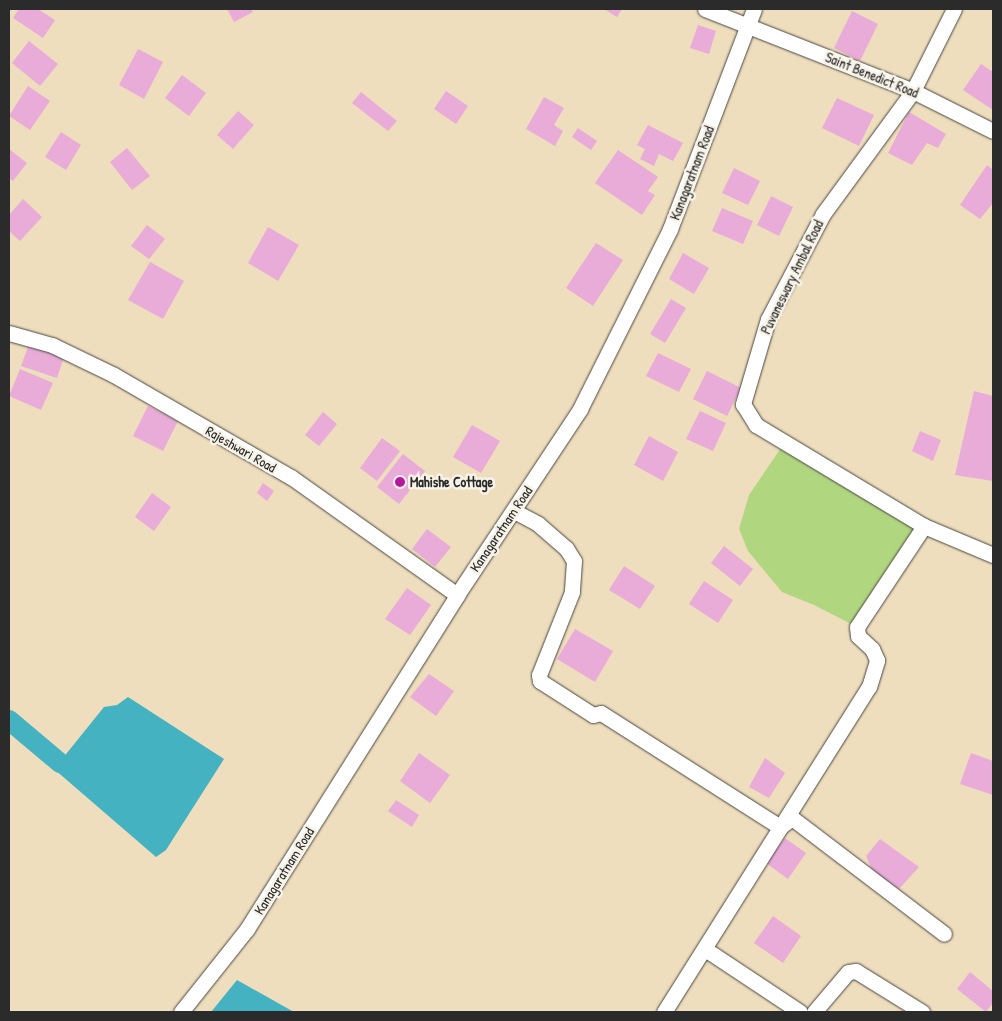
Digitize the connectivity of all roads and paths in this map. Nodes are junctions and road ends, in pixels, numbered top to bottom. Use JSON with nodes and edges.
{"nodes":[{"id":1,"x":706,"y":9,"type":"edge"},
{"id":2,"x":754,"y":9,"type":"edge"},
{"id":3,"x":954,"y":9,"type":"edge"},
{"id":4,"x":749,"y":25,"type":"junction"},
{"id":5,"x":913,"y":91,"type":"junction"},
{"id":6,"x":993,"y":130,"type":"edge"},
{"id":7,"x":9,"y":332,"type":"edge"},
{"id":8,"x":514,"y":511,"type":"junction"},
{"id":9,"x":924,"y":526,"type":"junction"},
{"id":10,"x":993,"y":555,"type":"edge"},
{"id":11,"x":457,"y":595,"type":"junction"},
{"id":12,"x":780,"y":827,"type":"junction"},
{"id":13,"x":944,"y":934,"type":"dead end"},
{"id":14,"x":705,"y":949,"type":"junction"},
{"id":15,"x":181,"y":1012,"type":"edge"},
{"id":16,"x":664,"y":1012,"type":"edge"},
{"id":17,"x":800,"y":1012,"type":"edge"},
{"id":18,"x":814,"y":1012,"type":"edge"},
{"id":19,"x":922,"y":1012,"type":"edge"}],
"edges":[{"from":1,"to":4,"type":"street","name":"Saint Benedict Road"},
{"from":2,"to":4,"type":"street","name":"Kanagaratnam Road"},
{"from":3,"to":5,"type":"street","name":"Puvaneswary Ambal Road"},
{"from":4,"to":5,"type":"street","name":"Saint Benedict Road"},
{"from":4,"to":8,"type":"street","name":"Kanagaratnam Road"},
{"from":5,"to":6,"type":"street","name":"Saint Benedict Road"},
{"from":5,"to":9,"type":"street","name":"Puvaneswary Ambal Road"},
{"from":7,"to":11,"type":"street","name":"Rajeshwari Road"},
{"from":8,"to":11,"type":"street","name":"Kanagaratnam Road"},
{"from":8,"to":12,"type":"street"},
{"from":9,"to":10,"type":"street","name":"Puvaneswary Ambal Road"},
{"from":9,"to":12,"type":"street"},
{"from":11,"to":15,"type":"street","name":"Kanagaratnam Road"},
{"from":12,"to":13,"type":"street"},
{"from":12,"to":14,"type":"street"},
{"from":14,"to":16,"type":"street"},
{"from":14,"to":17,"type":"street"},
{"from":18,"to":19,"type":"street"}]}
